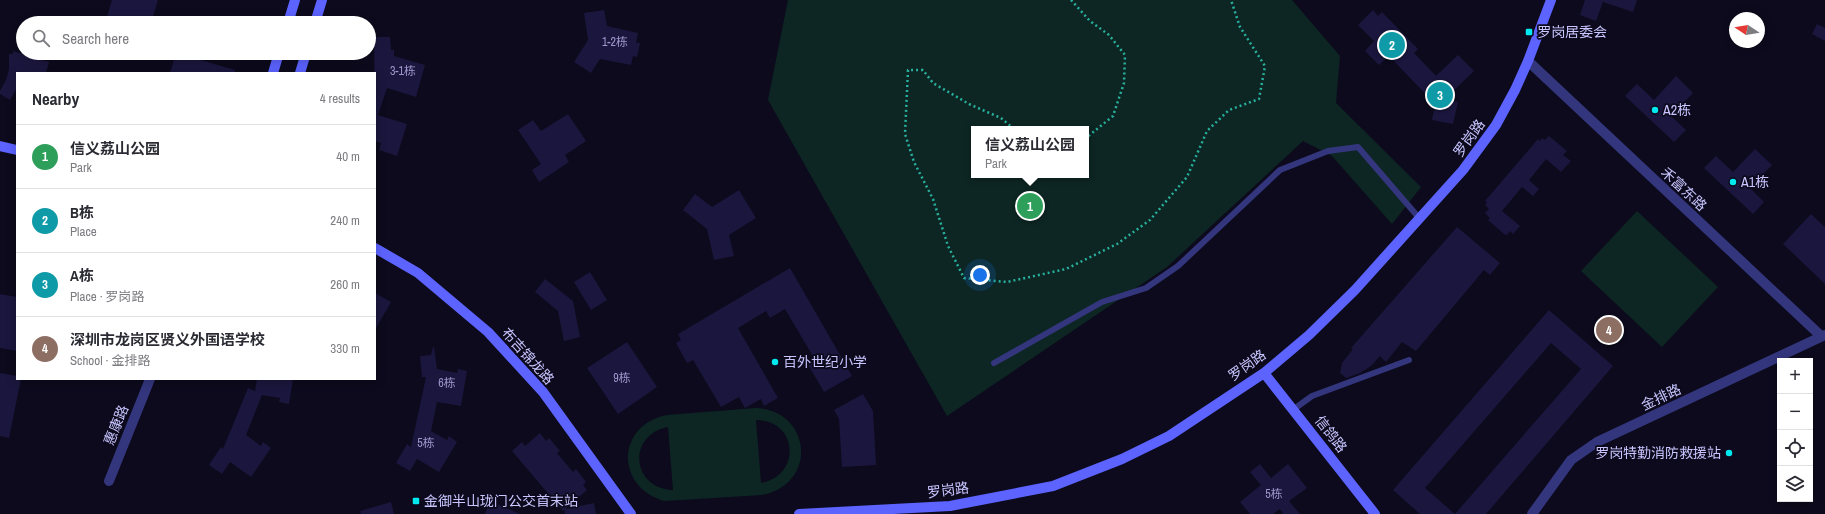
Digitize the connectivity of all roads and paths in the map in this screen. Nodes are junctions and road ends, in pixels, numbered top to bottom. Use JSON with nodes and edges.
{"nodes":[{"id":1,"x":295,"y":0,"type":"edge"},
{"id":2,"x":322,"y":0,"type":"edge"},
{"id":3,"x":1071,"y":0,"type":"edge"},
{"id":4,"x":1231,"y":0,"type":"edge"},
{"id":5,"x":1551,"y":0,"type":"edge"},
{"id":6,"x":290,"y":16,"type":"edge"},
{"id":7,"x":317,"y":16,"type":"edge"},
{"id":8,"x":277,"y":60,"type":"edge"},
{"id":9,"x":304,"y":60,"type":"edge"},
{"id":10,"x":1528,"y":61,"type":"junction"},
{"id":11,"x":273,"y":72,"type":"edge"},
{"id":12,"x":300,"y":72,"type":"edge"},
{"id":13,"x":1010,"y":126,"type":"edge"},
{"id":14,"x":1089,"y":136,"type":"edge"},
{"id":15,"x":0,"y":146,"type":"edge"},
{"id":16,"x":16,"y":150,"type":"edge"},
{"id":17,"x":1420,"y":219,"type":"junction"},
{"id":18,"x":376,"y":249,"type":"edge"},
{"id":19,"x":1823,"y":336,"type":"edge"},
{"id":20,"x":1410,"y":360,"type":"dead end"},
{"id":21,"x":994,"y":363,"type":"dead end"},
{"id":22,"x":1264,"y":373,"type":"junction"},
{"id":23,"x":150,"y":380,"type":"edge"},
{"id":24,"x":1294,"y":409,"type":"junction"},
{"id":25,"x":108,"y":481,"type":"dead end"},
{"id":26,"x":950,"y":510,"type":"edge"},
{"id":27,"x":934,"y":511,"type":"edge"},
{"id":28,"x":631,"y":514,"type":"edge"},
{"id":29,"x":799,"y":514,"type":"edge"},
{"id":30,"x":1375,"y":514,"type":"edge"},
{"id":31,"x":1532,"y":514,"type":"edge"}],
"edges":[{"from":1,"to":6,"type":"street"},
{"from":2,"to":7,"type":"street"},
{"from":3,"to":14,"type":"path"},
{"from":4,"to":13,"type":"path"},
{"from":5,"to":10,"type":"street","name":"罗岗路"},
{"from":8,"to":11,"type":"street"},
{"from":9,"to":12,"type":"street"},
{"from":10,"to":17,"type":"street","name":"罗岗路"},
{"from":10,"to":19,"type":"street","name":"禾富东路"},
{"from":15,"to":16,"type":"street"},
{"from":17,"to":21,"type":"lane"},
{"from":17,"to":22,"type":"street","name":"罗岗路"},
{"from":18,"to":28,"type":"street","name":"布吉锦龙路"},
{"from":19,"to":31,"type":"street","name":"金排路"},
{"from":20,"to":24,"type":"lane"},
{"from":22,"to":24,"type":"street","name":"信鸽路"},
{"from":22,"to":26,"type":"street","name":"罗岗路"},
{"from":23,"to":25,"type":"street","name":"惠康路"},
{"from":24,"to":30,"type":"street","name":"信鸽路"},
{"from":26,"to":27,"type":"street","name":"罗岗路"},
{"from":27,"to":29,"type":"street","name":"罗岗路"}]}
